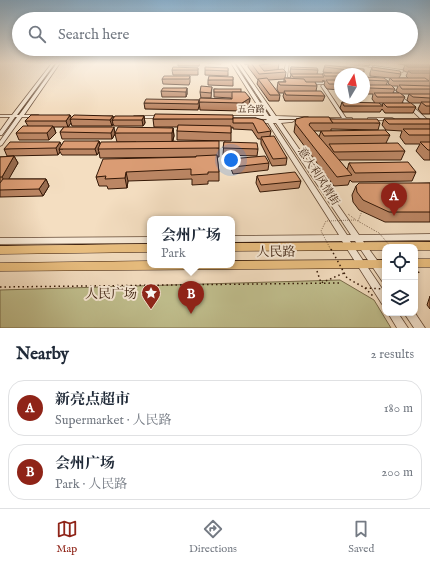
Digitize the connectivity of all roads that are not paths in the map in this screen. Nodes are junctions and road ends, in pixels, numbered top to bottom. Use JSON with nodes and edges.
{"nodes":[{"id":1,"x":43,"y":78,"type":"edge"},
{"id":2,"x":47,"y":78,"type":"edge"},
{"id":3,"x":243,"y":78,"type":"edge"},
{"id":4,"x":246,"y":78,"type":"edge"},
{"id":5,"x":286,"y":78,"type":"edge"},
{"id":6,"x":384,"y":82,"type":"edge"},
{"id":7,"x":298,"y":83,"type":"edge"},
{"id":8,"x":305,"y":83,"type":"edge"},
{"id":9,"x":334,"y":83,"type":"edge"},
{"id":10,"x":323,"y":86,"type":"dead end"},
{"id":11,"x":0,"y":116,"type":"edge"},
{"id":12,"x":163,"y":117,"type":"edge"},
{"id":13,"x":16,"y":118,"type":"junction"},
{"id":14,"x":43,"y":118,"type":"edge"},
{"id":15,"x":313,"y":118,"type":"edge"},
{"id":16,"x":0,"y":119,"type":"edge"},
{"id":17,"x":221,"y":119,"type":"edge"},
{"id":18,"x":271,"y":119,"type":"junction"},
{"id":19,"x":345,"y":119,"type":"junction"},
{"id":20,"x":360,"y":119,"type":"edge"},
{"id":21,"x":167,"y":121,"type":"edge"},
{"id":22,"x":307,"y":121,"type":"edge"},
{"id":23,"x":424,"y":121,"type":"edge"},
{"id":24,"x":368,"y":122,"type":"edge"},
{"id":25,"x":0,"y":134,"type":"edge"},
{"id":26,"x":0,"y":144,"type":"edge"},
{"id":27,"x":430,"y":237,"type":"edge"},
{"id":28,"x":235,"y":239,"type":"edge"},
{"id":29,"x":147,"y":240,"type":"edge"},
{"id":30,"x":0,"y":241,"type":"edge"},
{"id":31,"x":360,"y":241,"type":"junction"},
{"id":32,"x":347,"y":242,"type":"junction"},
{"id":33,"x":430,"y":246,"type":"edge"},
{"id":34,"x":235,"y":247,"type":"edge"},
{"id":35,"x":147,"y":248,"type":"edge"},
{"id":36,"x":0,"y":250,"type":"edge"},
{"id":37,"x":418,"y":263,"type":"edge"},
{"id":38,"x":430,"y":263,"type":"edge"},
{"id":39,"x":360,"y":264,"type":"junction"},
{"id":40,"x":380,"y":264,"type":"edge"},
{"id":41,"x":235,"y":265,"type":"edge"},
{"id":42,"x":147,"y":266,"type":"edge"},
{"id":43,"x":0,"y":267,"type":"edge"},
{"id":44,"x":382,"y":297,"type":"edge"},
{"id":45,"x":395,"y":316,"type":"edge"},
{"id":46,"x":411,"y":316,"type":"edge"},
{"id":47,"x":403,"y":328,"type":"edge"},
{"id":48,"x":420,"y":328,"type":"edge"}],
"edges":[{"from":1,"to":13,"type":"street"},
{"from":2,"to":13,"type":"street"},
{"from":3,"to":18,"type":"street","name":"意大利风情街"},
{"from":4,"to":18,"type":"street","name":"意大利风情街"},
{"from":5,"to":7,"type":"street"},
{"from":6,"to":23,"type":"street"},
{"from":8,"to":9,"type":"street"},
{"from":10,"to":19,"type":"street"},
{"from":11,"to":13,"type":"street"},
{"from":12,"to":21,"type":"street"},
{"from":13,"to":14,"type":"street"},
{"from":13,"to":16,"type":"street"},
{"from":13,"to":25,"type":"street"},
{"from":13,"to":26,"type":"street"},
{"from":15,"to":18,"type":"street","name":"五合路"},
{"from":17,"to":18,"type":"street","name":"五合路"},
{"from":18,"to":22,"type":"street","name":"五合路"},
{"from":18,"to":31,"type":"street","name":"意大利风情街"},
{"from":18,"to":32,"type":"street","name":"意大利风情街"},
{"from":19,"to":19,"type":"street"},
{"from":20,"to":24,"type":"street"},
{"from":27,"to":31,"type":"street"},
{"from":28,"to":32,"type":"street"},
{"from":29,"to":30,"type":"street"},
{"from":31,"to":32,"type":"main road","name":"人民路"},
{"from":31,"to":33,"type":"main road","name":"人民路"},
{"from":31,"to":40,"type":"street","name":"意大利风情街"},
{"from":32,"to":34,"type":"main road","name":"人民路"},
{"from":32,"to":39,"type":"street","name":"意大利风情街"},
{"from":35,"to":36,"type":"main road"},
{"from":37,"to":38,"type":"main road"},
{"from":39,"to":40,"type":"main road","name":"人民路"},
{"from":39,"to":41,"type":"main road","name":"人民路"},
{"from":39,"to":44,"type":"street","name":"意大利风情街"},
{"from":42,"to":43,"type":"main road","name":"人民路"},
{"from":45,"to":47,"type":"street"},
{"from":46,"to":48,"type":"street"}]}
